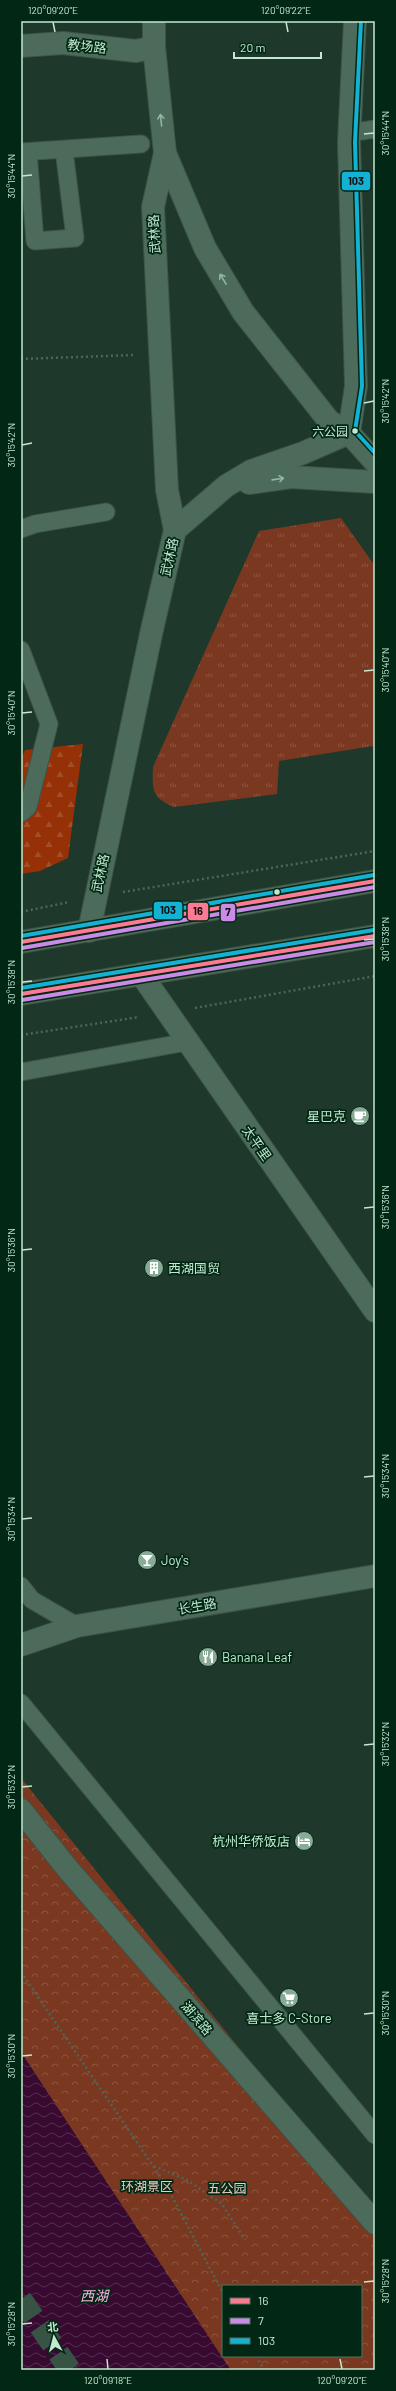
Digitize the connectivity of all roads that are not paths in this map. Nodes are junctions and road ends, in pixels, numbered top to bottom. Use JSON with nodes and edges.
{"nodes":[{"id":1,"x":154,"y":21,"type":"edge"},
{"id":2,"x":354,"y":21,"type":"edge"},
{"id":3,"x":21,"y":46,"type":"edge"},
{"id":4,"x":154,"y":47,"type":"junction"},
{"id":5,"x":375,"y":130,"type":"edge"},
{"id":6,"x":349,"y":133,"type":"junction"},
{"id":7,"x":141,"y":144,"type":"dead end"},
{"id":8,"x":64,"y":150,"type":"junction"},
{"id":9,"x":24,"y":152,"type":"edge"},
{"id":10,"x":165,"y":153,"type":"junction"},
{"id":11,"x":349,"y":433,"type":"junction"},
{"id":12,"x":375,"y":462,"type":"edge"},
{"id":13,"x":375,"y":482,"type":"edge"},
{"id":14,"x":226,"y":486,"type":"junction"},
{"id":15,"x":106,"y":512,"type":"dead end"},
{"id":16,"x":21,"y":529,"type":"edge"},
{"id":17,"x":176,"y":530,"type":"junction"},
{"id":18,"x":21,"y":650,"type":"edge"},
{"id":19,"x":21,"y":814,"type":"edge"},
{"id":20,"x":375,"y":881,"type":"edge"},
{"id":21,"x":89,"y":931,"type":"junction"},
{"id":22,"x":375,"y":936,"type":"edge"},
{"id":23,"x":21,"y":942,"type":"edge"},
{"id":24,"x":141,"y":974,"type":"junction"},
{"id":25,"x":21,"y":994,"type":"edge"},
{"id":26,"x":187,"y":1042,"type":"junction"},
{"id":27,"x":21,"y":1072,"type":"edge"},
{"id":28,"x":375,"y":1311,"type":"edge"},
{"id":29,"x":375,"y":1576,"type":"edge"},
{"id":30,"x":21,"y":1586,"type":"edge"},
{"id":31,"x":77,"y":1626,"type":"junction"},
{"id":32,"x":21,"y":1645,"type":"edge"},
{"id":33,"x":21,"y":1703,"type":"edge"},
{"id":34,"x":21,"y":1810,"type":"edge"},
{"id":35,"x":375,"y":2135,"type":"edge"},
{"id":36,"x":375,"y":2223,"type":"edge"}],
"edges":[{"from":1,"to":4,"type":"street","name":"武林路"},
{"from":2,"to":6,"type":"street"},
{"from":3,"to":4,"type":"street","name":"教场路"},
{"from":10,"to":4,"type":"street","name":"武林路","one_way":true},
{"from":5,"to":6,"type":"lane"},
{"from":6,"to":11,"type":"street"},
{"from":7,"to":8,"type":"lane"},
{"from":8,"to":9,"type":"lane"},
{"from":8,"to":9,"type":"lane"},
{"from":11,"to":10,"type":"street","name":"武林路","one_way":true},
{"from":10,"to":17,"type":"street","name":"武林路"},
{"from":11,"to":12,"type":"street","name":"武林路"},
{"from":11,"to":14,"type":"street"},
{"from":14,"to":13,"type":"street","one_way":true},
{"from":14,"to":17,"type":"street"},
{"from":15,"to":16,"type":"lane"},
{"from":17,"to":21,"type":"street","name":"武林路"},
{"from":18,"to":19,"type":"lane"},
{"from":20,"to":21,"type":"main road"},
{"from":21,"to":23,"type":"main road"},
{"from":22,"to":24,"type":"main road"},
{"from":24,"to":25,"type":"main road"},
{"from":24,"to":26,"type":"street","name":"太平里"},
{"from":26,"to":27,"type":"lane"},
{"from":26,"to":28,"type":"street","name":"太平里"},
{"from":29,"to":31,"type":"street","name":"长生路"},
{"from":30,"to":31,"type":"lane"},
{"from":31,"to":32,"type":"street","name":"长生路"},
{"from":33,"to":35,"type":"lane"},
{"from":34,"to":36,"type":"street","name":"湖滨路"}]}
